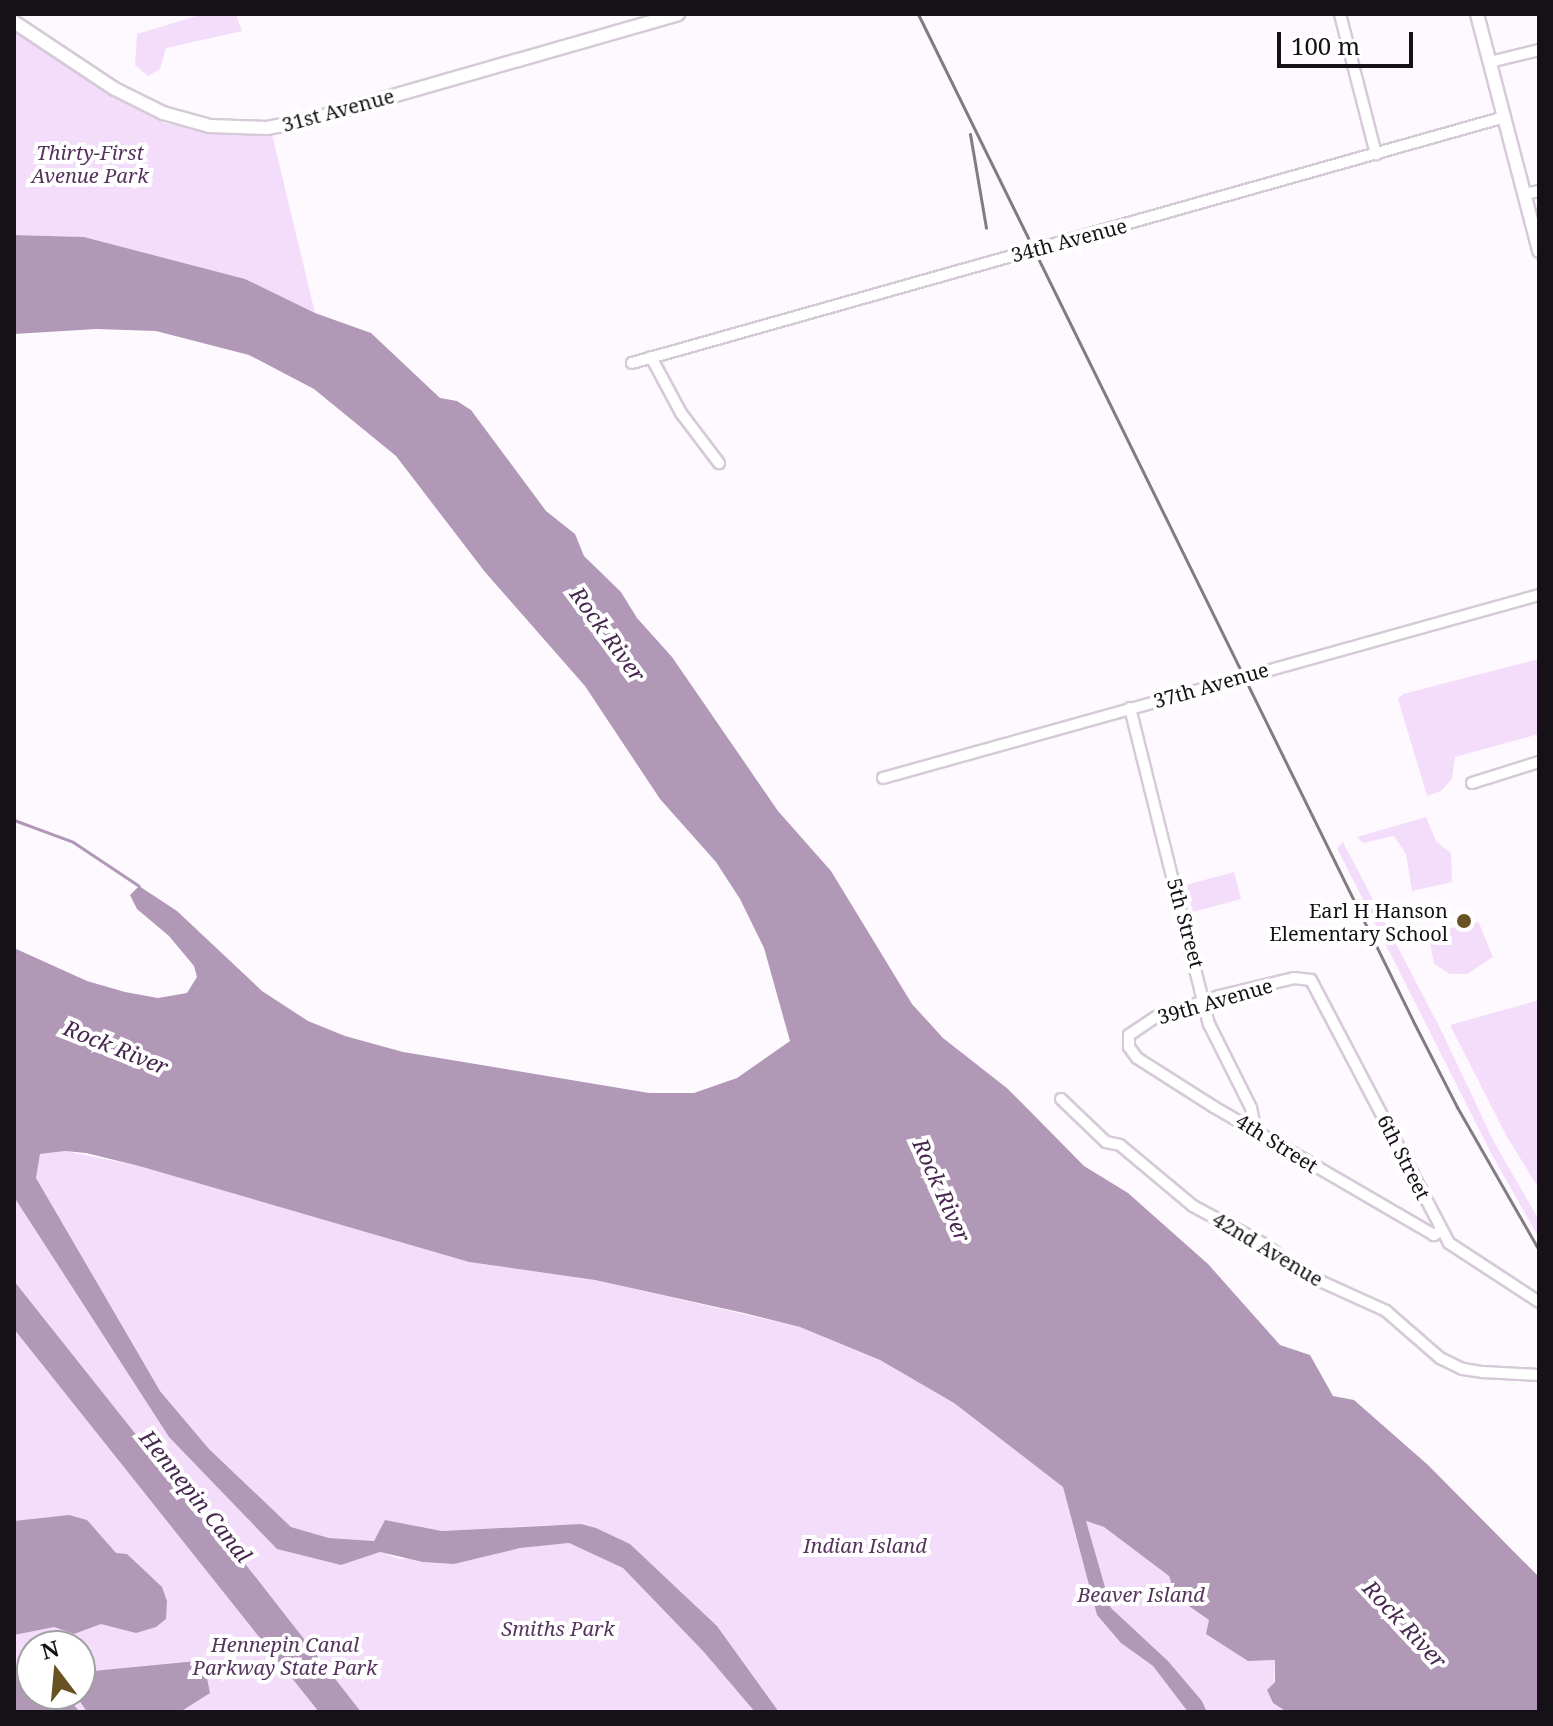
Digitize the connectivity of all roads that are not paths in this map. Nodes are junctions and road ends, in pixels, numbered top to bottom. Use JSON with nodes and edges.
{"nodes":[{"id":1,"x":678,"y":14,"type":"edge"},
{"id":2,"x":1340,"y":14,"type":"edge"},
{"id":3,"x":1477,"y":14,"type":"edge"},
{"id":4,"x":14,"y":22,"type":"edge"},
{"id":5,"x":1539,"y":50,"type":"edge"},
{"id":6,"x":1490,"y":62,"type":"junction"},
{"id":7,"x":1505,"y":117,"type":"junction"},
{"id":8,"x":1376,"y":154,"type":"junction"},
{"id":9,"x":1539,"y":191,"type":"edge"},
{"id":10,"x":1524,"y":194,"type":"junction"},
{"id":11,"x":1539,"y":251,"type":"edge"},
{"id":12,"x":651,"y":357,"type":"junction"},
{"id":13,"x":632,"y":363,"type":"dead end"},
{"id":14,"x":719,"y":463,"type":"dead end"},
{"id":15,"x":1539,"y":595,"type":"edge"},
{"id":16,"x":1130,"y":708,"type":"junction"},
{"id":17,"x":1539,"y":762,"type":"edge"},
{"id":18,"x":883,"y":778,"type":"dead end"},
{"id":19,"x":1472,"y":783,"type":"dead end"},
{"id":20,"x":1306,"y":977,"type":"joint"},
{"id":21,"x":1205,"y":1001,"type":"junction"},
{"id":22,"x":1129,"y":1035,"type":"joint"},
{"id":23,"x":1061,"y":1099,"type":"dead end"},
{"id":24,"x":1256,"y":1131,"type":"junction"},
{"id":25,"x":1441,"y":1230,"type":"junction"},
{"id":26,"x":1539,"y":1302,"type":"edge"},
{"id":27,"x":1539,"y":1375,"type":"edge"}],
"edges":[{"from":1,"to":4,"type":"street","name":"31st Avenue"},
{"from":2,"to":8,"type":"street"},
{"from":3,"to":6,"type":"street"},
{"from":5,"to":6,"type":"street"},
{"from":6,"to":7,"type":"street"},
{"from":7,"to":8,"type":"street","name":"34th Avenue"},
{"from":7,"to":10,"type":"street"},
{"from":8,"to":12,"type":"street","name":"34th Avenue"},
{"from":9,"to":10,"type":"street"},
{"from":10,"to":11,"type":"street"},
{"from":12,"to":13,"type":"street","name":"34th Avenue"},
{"from":12,"to":14,"type":"street"},
{"from":15,"to":16,"type":"street","name":"37th Avenue"},
{"from":16,"to":18,"type":"street","name":"37th Avenue"},
{"from":16,"to":21,"type":"street","name":"5th Street"},
{"from":17,"to":19,"type":"street"},
{"from":20,"to":21,"type":"street","name":"39th Avenue"},
{"from":20,"to":25,"type":"street","name":"6th Street"},
{"from":21,"to":22,"type":"street","name":"39th Avenue"},
{"from":21,"to":24,"type":"street","name":"5th Street"},
{"from":22,"to":24,"type":"street","name":"4th Street"},
{"from":23,"to":27,"type":"street","name":"42nd Avenue"},
{"from":24,"to":25,"type":"street","name":"4th Street"},
{"from":25,"to":26,"type":"street","name":"6th Street"}]}
